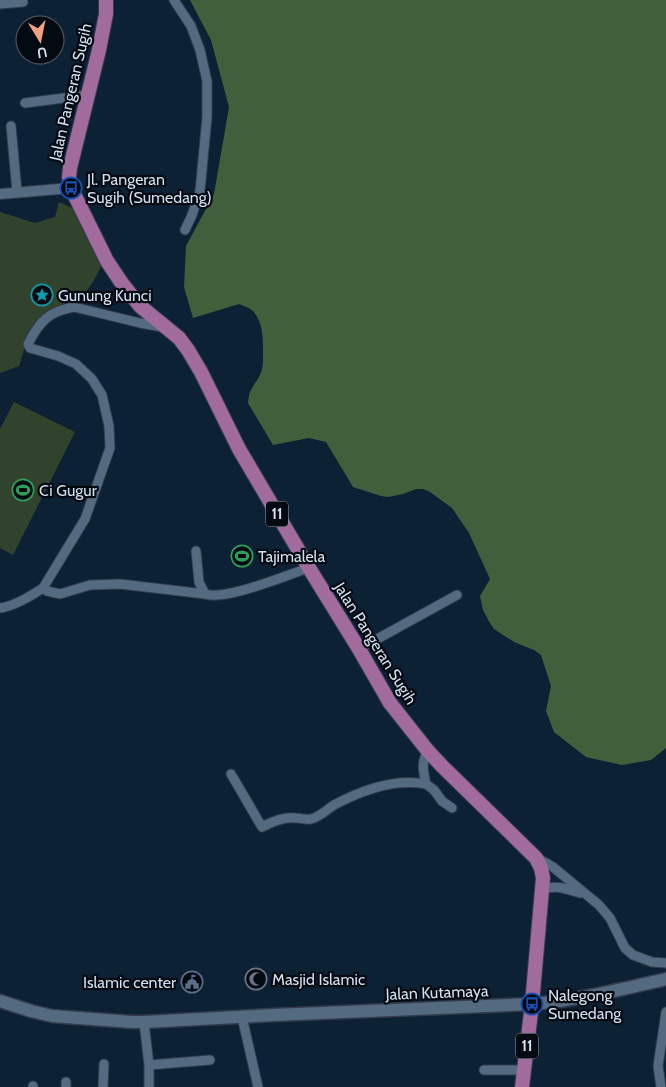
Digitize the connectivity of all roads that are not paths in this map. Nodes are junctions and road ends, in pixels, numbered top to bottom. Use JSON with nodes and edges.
{"nodes":[{"id":1,"x":106,"y":0,"type":"edge"},
{"id":2,"x":174,"y":0,"type":"edge"},
{"id":3,"x":23,"y":2,"type":"dead end"},
{"id":4,"x":0,"y":4,"type":"edge"},
{"id":5,"x":88,"y":95,"type":"junction"},
{"id":6,"x":25,"y":103,"type":"dead end"},
{"id":7,"x":11,"y":126,"type":"dead end"},
{"id":8,"x":71,"y":188,"type":"junction"},
{"id":9,"x":17,"y":192,"type":"junction"},
{"id":10,"x":0,"y":194,"type":"edge"},
{"id":11,"x":184,"y":230,"type":"dead end"},
{"id":12,"x":167,"y":328,"type":"junction"},
{"id":13,"x":196,"y":551,"type":"dead end"},
{"id":14,"x":309,"y":568,"type":"junction"},
{"id":15,"x":43,"y":588,"type":"junction"},
{"id":16,"x":205,"y":594,"type":"junction"},
{"id":17,"x":456,"y":595,"type":"dead end"},
{"id":18,"x":0,"y":608,"type":"edge"},
{"id":19,"x":359,"y":649,"type":"junction"},
{"id":20,"x":428,"y":751,"type":"junction"},
{"id":21,"x":231,"y":774,"type":"dead end"},
{"id":22,"x":426,"y":784,"type":"junction"},
{"id":23,"x":452,"y":808,"type":"dead end"},
{"id":24,"x":536,"y":858,"type":"junction"},
{"id":25,"x":542,"y":890,"type":"junction"},
{"id":26,"x":587,"y":896,"type":"junction"},
{"id":27,"x":666,"y":963,"type":"edge"},
{"id":28,"x":666,"y":979,"type":"edge"},
{"id":29,"x":0,"y":1000,"type":"edge"},
{"id":30,"x":532,"y":1004,"type":"junction"},
{"id":31,"x":666,"y":1012,"type":"edge"},
{"id":32,"x":242,"y":1017,"type":"junction"},
{"id":33,"x":144,"y":1022,"type":"junction"},
{"id":34,"x":210,"y":1060,"type":"dead end"},
{"id":35,"x":104,"y":1064,"type":"dead end"},
{"id":36,"x":149,"y":1066,"type":"junction"},
{"id":37,"x":484,"y":1070,"type":"dead end"},
{"id":38,"x":524,"y":1070,"type":"junction"},
{"id":39,"x":103,"y":1087,"type":"edge"},
{"id":40,"x":149,"y":1087,"type":"edge"},
{"id":41,"x":258,"y":1087,"type":"edge"},
{"id":42,"x":522,"y":1087,"type":"edge"},
{"id":43,"x":661,"y":1087,"type":"edge"}],
"edges":[{"from":1,"to":5,"type":"highway","name":"Jalan Pangeran Sugih","number":"11"},
{"from":2,"to":11,"type":"street"},
{"from":3,"to":4,"type":"street"},
{"from":5,"to":6,"type":"street"},
{"from":5,"to":8,"type":"highway","name":"Jalan Pangeran Sugih","number":"11"},
{"from":7,"to":9,"type":"street"},
{"from":8,"to":9,"type":"street"},
{"from":8,"to":12,"type":"highway","name":"Jalan Pangeran Sugih","number":"11"},
{"from":9,"to":10,"type":"street"},
{"from":12,"to":14,"type":"highway","name":"Jalan Pangeran Sugih","number":"11"},
{"from":12,"to":15,"type":"street"},
{"from":13,"to":16,"type":"street"},
{"from":14,"to":16,"type":"street"},
{"from":14,"to":19,"type":"highway","name":"Jalan Pangeran Sugih","number":"11"},
{"from":15,"to":16,"type":"street"},
{"from":15,"to":18,"type":"street"},
{"from":17,"to":19,"type":"street"},
{"from":19,"to":20,"type":"highway","name":"Jalan Pangeran Sugih","number":"11"},
{"from":20,"to":22,"type":"street"},
{"from":20,"to":24,"type":"highway","name":"Jalan Pangeran Sugih","number":"11"},
{"from":21,"to":22,"type":"street"},
{"from":22,"to":23,"type":"street"},
{"from":24,"to":25,"type":"highway","number":"11"},
{"from":24,"to":26,"type":"street"},
{"from":25,"to":26,"type":"street"},
{"from":25,"to":30,"type":"highway","number":"11"},
{"from":26,"to":27,"type":"street"},
{"from":28,"to":30,"type":"main road","name":"Jalan Kutamaya"},
{"from":29,"to":33,"type":"main road","name":"Jalan Kutamaya"},
{"from":30,"to":32,"type":"main road","name":"Jalan Kutamaya"},
{"from":30,"to":38,"type":"highway","number":"11"},
{"from":31,"to":43,"type":"street"},
{"from":32,"to":33,"type":"main road","name":"Jalan Kutamaya"},
{"from":32,"to":41,"type":"street"},
{"from":33,"to":36,"type":"street"},
{"from":34,"to":36,"type":"street"},
{"from":35,"to":39,"type":"street"},
{"from":36,"to":40,"type":"street"},
{"from":37,"to":38,"type":"street"},
{"from":38,"to":42,"type":"highway","number":"11"}]}
